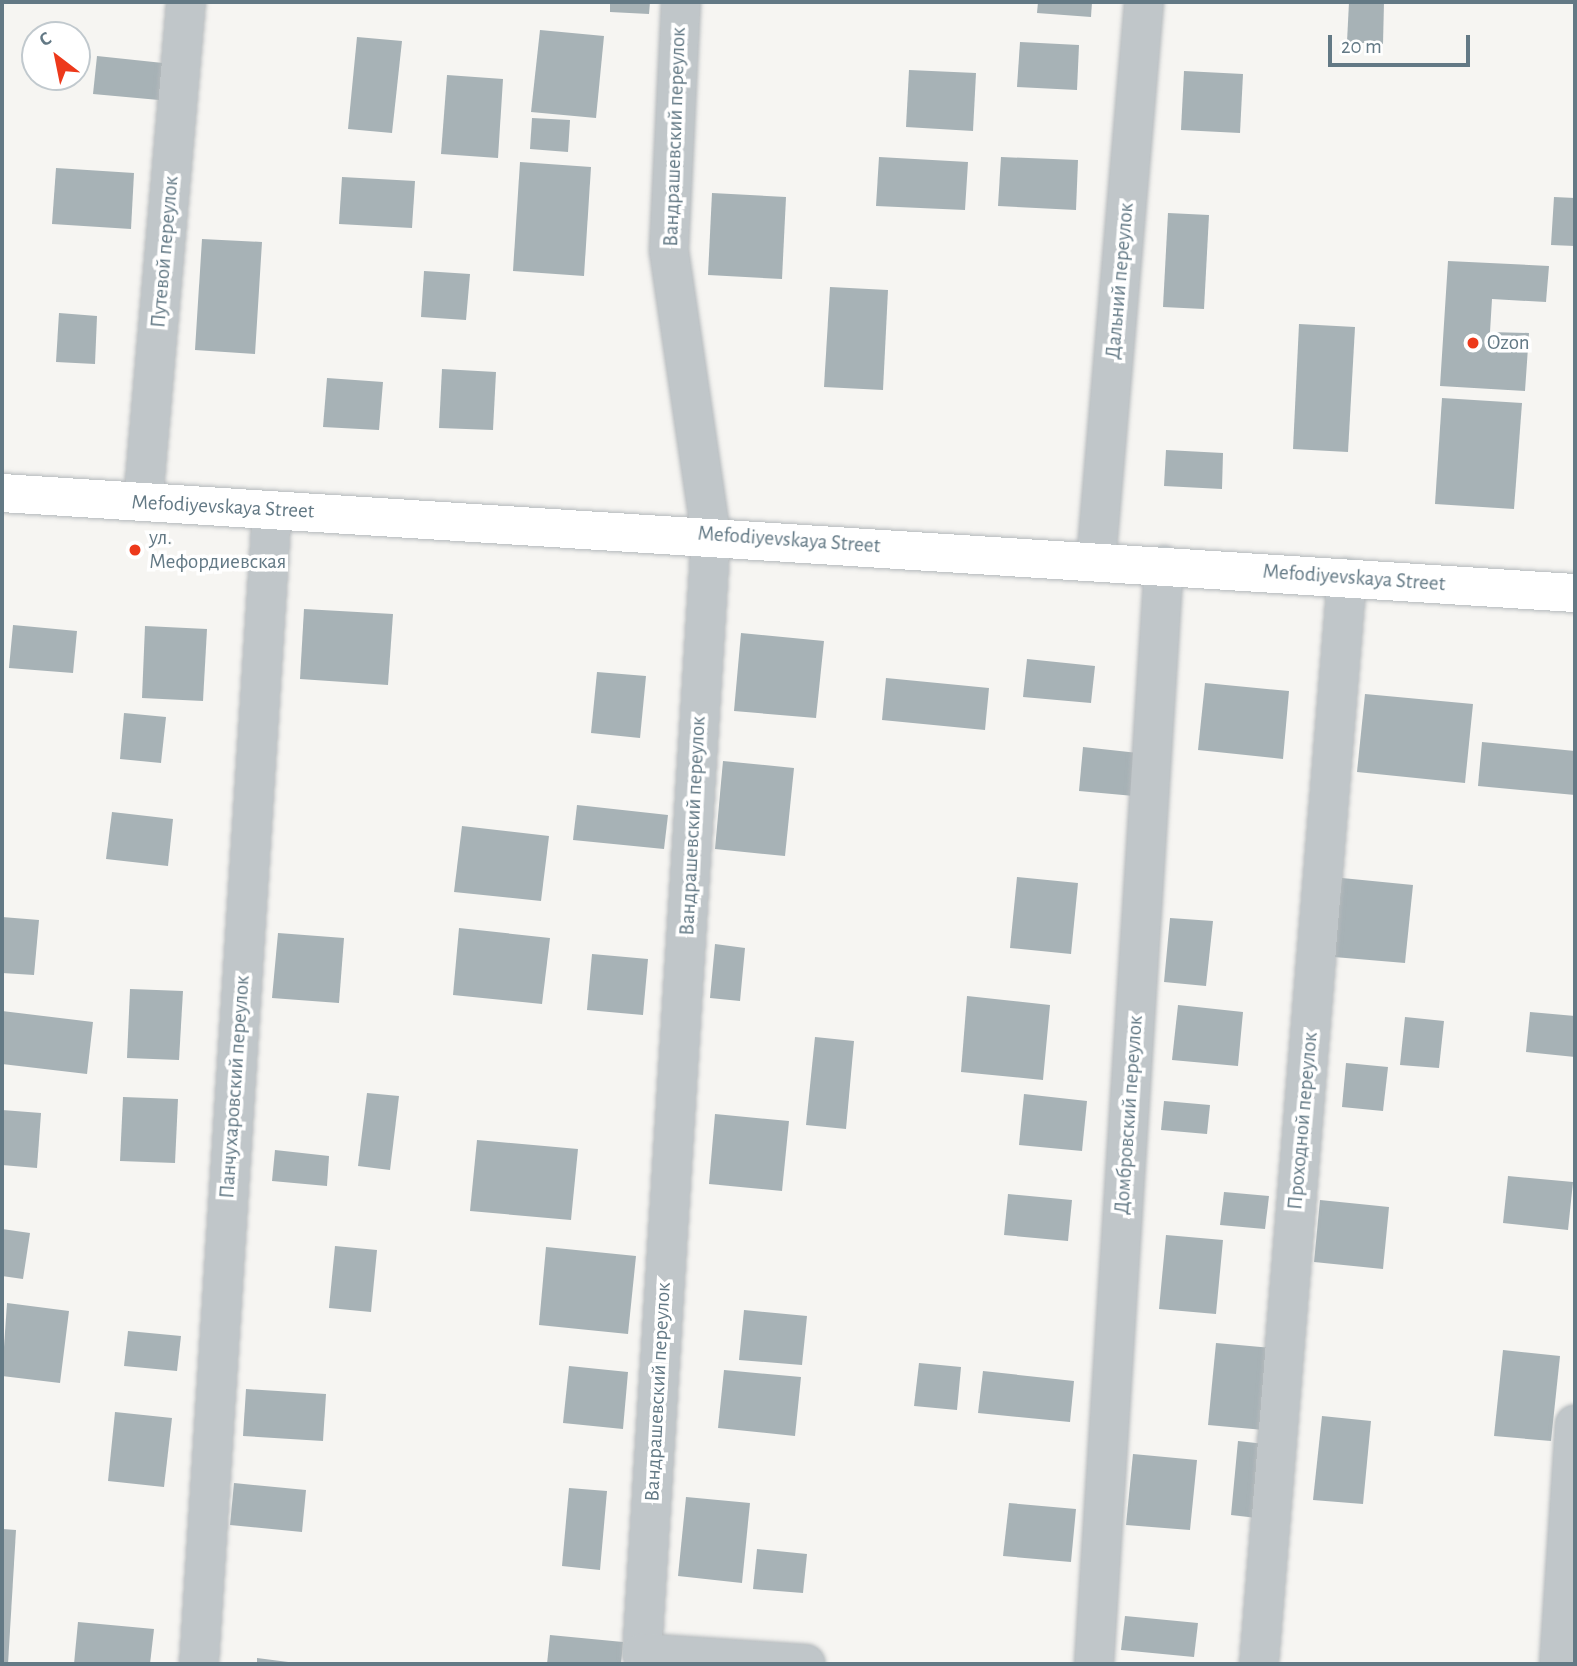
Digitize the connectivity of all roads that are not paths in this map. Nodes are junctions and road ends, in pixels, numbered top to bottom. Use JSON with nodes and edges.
{"nodes":[{"id":1,"x":186,"y":2,"type":"edge"},
{"id":2,"x":681,"y":2,"type":"edge"},
{"id":3,"x":1144,"y":2,"type":"edge"},
{"id":4,"x":2,"y":493,"type":"edge"},
{"id":5,"x":143,"y":502,"type":"junction"},
{"id":6,"x":272,"y":510,"type":"junction"},
{"id":7,"x":711,"y":535,"type":"junction"},
{"id":8,"x":1096,"y":561,"type":"junction"},
{"id":9,"x":1164,"y":565,"type":"junction"},
{"id":10,"x":1347,"y":578,"type":"junction"},
{"id":11,"x":1575,"y":593,"type":"edge"},
{"id":12,"x":1575,"y":1426,"type":"edge"},
{"id":13,"x":198,"y":1664,"type":"edge"},
{"id":14,"x":806,"y":1664,"type":"edge"},
{"id":15,"x":1094,"y":1664,"type":"edge"},
{"id":16,"x":1259,"y":1664,"type":"edge"},
{"id":17,"x":1559,"y":1664,"type":"edge"}],
"edges":[{"from":1,"to":5,"type":"street","name":"Путевой переулок"},
{"from":2,"to":7,"type":"street","name":"Вандрашевский переулок"},
{"from":3,"to":8,"type":"street","name":"Дальний переулок"},
{"from":4,"to":5,"type":"main road","name":"Mefodiyevskaya Street"},
{"from":5,"to":6,"type":"main road","name":"Mefodiyevskaya Street"},
{"from":6,"to":7,"type":"main road","name":"Mefodiyevskaya Street"},
{"from":6,"to":13,"type":"street","name":"Панчухаровский переулок"},
{"from":7,"to":8,"type":"main road","name":"Mefodiyevskaya Street"},
{"from":7,"to":14,"type":"street","name":"Вандрашевский переулок"},
{"from":8,"to":9,"type":"main road","name":"Mefodiyevskaya Street"},
{"from":9,"to":10,"type":"main road","name":"Mefodiyevskaya Street"},
{"from":9,"to":15,"type":"street","name":"Домбровский переулок"},
{"from":10,"to":11,"type":"main road","name":"Mefodiyevskaya Street"},
{"from":10,"to":16,"type":"street","name":"Проходной переулок"},
{"from":12,"to":17,"type":"street"}]}
